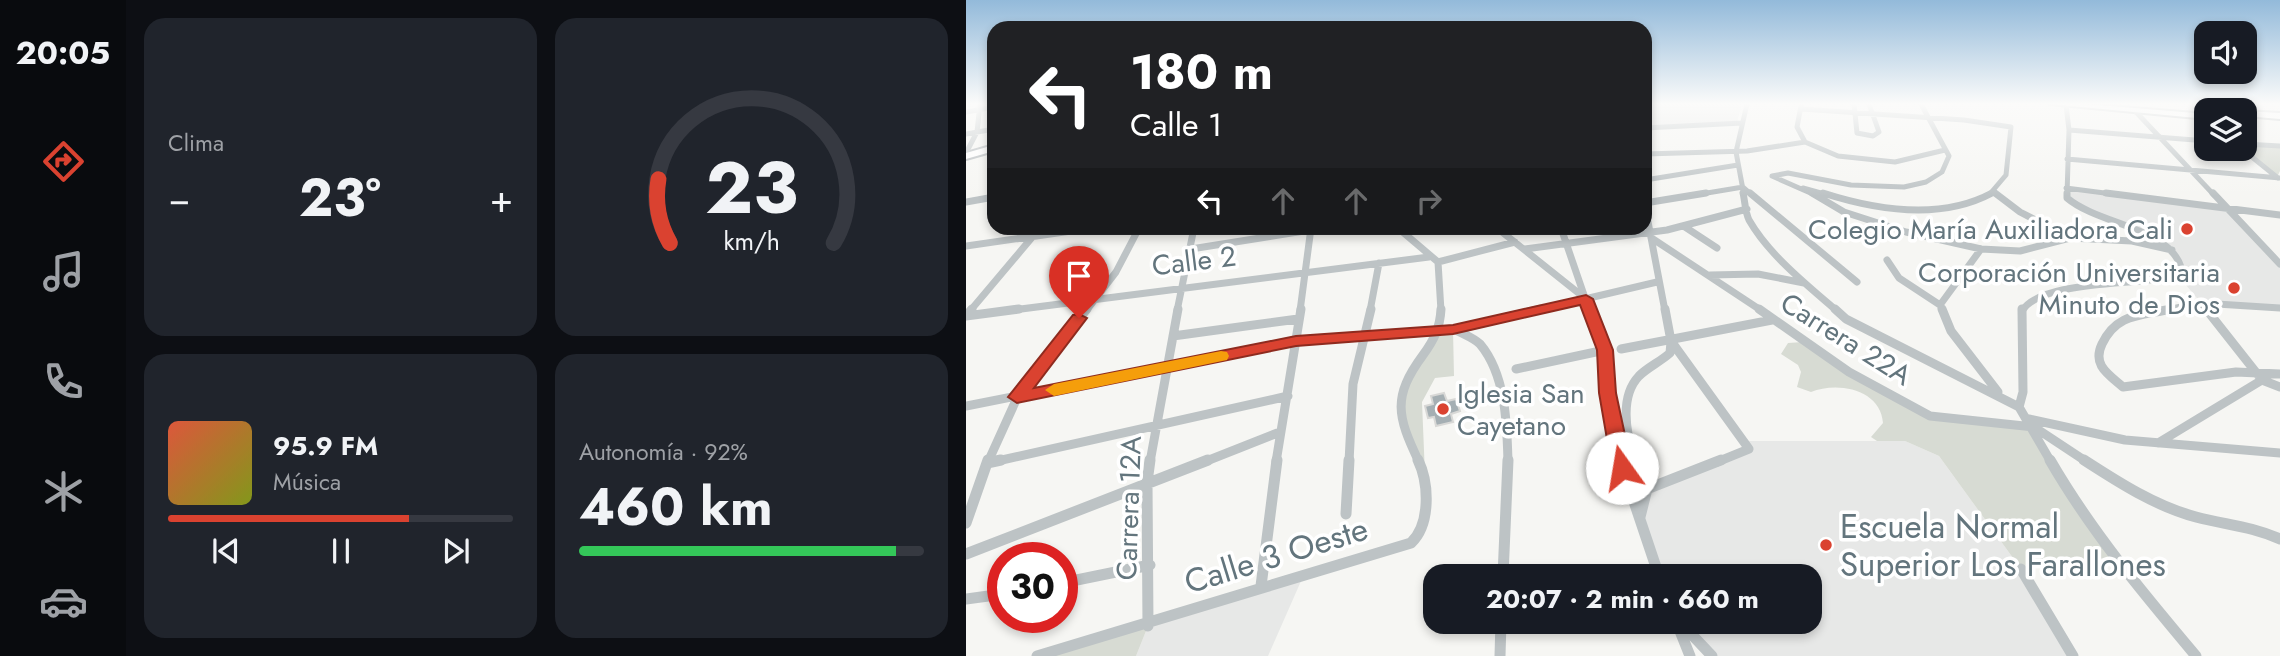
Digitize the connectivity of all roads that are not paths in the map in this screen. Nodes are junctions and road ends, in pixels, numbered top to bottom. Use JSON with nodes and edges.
{"nodes":[{"id":1,"x":976,"y":135,"type":"edge"},
{"id":2,"x":1740,"y":135,"type":"edge"},
{"id":3,"x":1801,"y":135,"type":"edge"},
{"id":4,"x":1938,"y":135,"type":"edge"},
{"id":5,"x":2010,"y":135,"type":"edge"},
{"id":6,"x":2069,"y":135,"type":"edge"},
{"id":7,"x":2138,"y":135,"type":"edge"},
{"id":8,"x":2159,"y":136,"type":"junction"},
{"id":9,"x":2194,"y":140,"type":"edge"},
{"id":10,"x":1805,"y":142,"type":"junction"},
{"id":11,"x":2257,"y":145,"type":"edge"},
{"id":12,"x":2280,"y":146,"type":"edge"},
{"id":13,"x":1945,"y":149,"type":"junction"},
{"id":14,"x":1736,"y":152,"type":"junction"},
{"id":15,"x":987,"y":154,"type":"edge"},
{"id":16,"x":1652,"y":154,"type":"edge"},
{"id":17,"x":966,"y":158,"type":"edge"},
{"id":18,"x":2067,"y":159,"type":"junction"},
{"id":19,"x":2257,"y":160,"type":"edge"},
{"id":20,"x":1738,"y":165,"type":"junction"},
{"id":21,"x":2191,"y":170,"type":"junction"},
{"id":22,"x":2279,"y":177,"type":"edge"},
{"id":23,"x":1652,"y":179,"type":"edge"},
{"id":24,"x":1743,"y":187,"type":"junction"},
{"id":25,"x":1803,"y":188,"type":"junction"},
{"id":26,"x":2066,"y":188,"type":"junction"},
{"id":27,"x":1994,"y":192,"type":"junction"},
{"id":28,"x":987,"y":198,"type":"edge"},
{"id":29,"x":966,"y":202,"type":"edge"},
{"id":30,"x":1652,"y":204,"type":"edge"},
{"id":31,"x":2227,"y":208,"type":"junction"},
{"id":32,"x":1747,"y":209,"type":"junction"},
{"id":33,"x":2280,"y":215,"type":"edge"},
{"id":34,"x":1685,"y":227,"type":"junction"},
{"id":35,"x":1035,"y":235,"type":"joint"},
{"id":36,"x":1136,"y":235,"type":"edge"},
{"id":37,"x":1193,"y":235,"type":"edge"},
{"id":38,"x":1275,"y":235,"type":"edge"},
{"id":39,"x":1310,"y":235,"type":"edge"},
{"id":40,"x":1405,"y":235,"type":"edge"},
{"id":41,"x":1507,"y":235,"type":"edge"},
{"id":42,"x":1564,"y":235,"type":"edge"},
{"id":43,"x":1651,"y":236,"type":"junction"},
{"id":44,"x":2070,"y":238,"type":"junction"},
{"id":45,"x":1515,"y":242,"type":"junction"},
{"id":46,"x":1567,"y":243,"type":"junction"},
{"id":47,"x":966,"y":246,"type":"edge"},
{"id":48,"x":1717,"y":248,"type":"dead end"},
{"id":49,"x":1191,"y":249,"type":"junction"},
{"id":50,"x":1525,"y":249,"type":"junction"},
{"id":51,"x":1981,"y":249,"type":"junction"},
{"id":52,"x":2175,"y":251,"type":"junction"},
{"id":53,"x":1429,"y":257,"type":"junction"},
{"id":54,"x":1887,"y":260,"type":"dead end"},
{"id":55,"x":1438,"y":261,"type":"junction"},
{"id":56,"x":1378,"y":263,"type":"junction"},
{"id":57,"x":2280,"y":264,"type":"edge"},
{"id":58,"x":1307,"y":272,"type":"junction"},
{"id":59,"x":1710,"y":275,"type":"junction"},
{"id":60,"x":1657,"y":282,"type":"junction"},
{"id":61,"x":1857,"y":282,"type":"dead end"},
{"id":62,"x":1804,"y":283,"type":"junction"},
{"id":63,"x":1183,"y":287,"type":"junction"},
{"id":64,"x":1094,"y":299,"type":"junction"},
{"id":65,"x":1586,"y":299,"type":"junction"},
{"id":66,"x":2201,"y":303,"type":"junction"},
{"id":67,"x":1940,"y":305,"type":"junction"},
{"id":68,"x":2280,"y":308,"type":"edge"},
{"id":69,"x":966,"y":316,"type":"edge"},
{"id":70,"x":1298,"y":319,"type":"junction"},
{"id":71,"x":1772,"y":320,"type":"junction"},
{"id":72,"x":1439,"y":329,"type":"junction"},
{"id":73,"x":1453,"y":330,"type":"junction"},
{"id":74,"x":1366,"y":334,"type":"junction"},
{"id":75,"x":1173,"y":336,"type":"junction"},
{"id":76,"x":1296,"y":341,"type":"junction"},
{"id":77,"x":1671,"y":341,"type":"junction"},
{"id":78,"x":1621,"y":349,"type":"dead end"},
{"id":79,"x":1605,"y":350,"type":"junction"},
{"id":80,"x":1167,"y":367,"type":"junction"},
{"id":81,"x":1516,"y":369,"type":"dead end"},
{"id":82,"x":2280,"y":374,"type":"edge"},
{"id":83,"x":2260,"y":377,"type":"junction"},
{"id":84,"x":2280,"y":387,"type":"edge"},
{"id":85,"x":2000,"y":395,"type":"junction"},
{"id":86,"x":1288,"y":396,"type":"junction"},
{"id":87,"x":1017,"y":397,"type":"junction"},
{"id":88,"x":966,"y":406,"type":"edge"},
{"id":89,"x":2019,"y":407,"type":"junction"},
{"id":90,"x":2031,"y":423,"type":"junction"},
{"id":91,"x":1154,"y":427,"type":"junction"},
{"id":92,"x":1280,"y":432,"type":"junction"},
{"id":93,"x":2158,"y":443,"type":"junction"},
{"id":94,"x":2280,"y":453,"type":"edge"},
{"id":95,"x":987,"y":463,"type":"junction"},
{"id":96,"x":1147,"y":482,"type":"junction"},
{"id":97,"x":1647,"y":489,"type":"junction"},
{"id":98,"x":1346,"y":514,"type":"dead end"},
{"id":99,"x":1640,"y":520,"type":"junction"},
{"id":100,"x":966,"y":523,"type":"edge"},
{"id":101,"x":2280,"y":539,"type":"edge"},
{"id":102,"x":966,"y":554,"type":"edge"},
{"id":103,"x":1504,"y":564,"type":"edge"},
{"id":104,"x":1655,"y":564,"type":"edge"},
{"id":105,"x":1150,"y":565,"type":"junction"},
{"id":106,"x":2021,"y":569,"type":"dead end"},
{"id":107,"x":1078,"y":580,"type":"edge"},
{"id":108,"x":1261,"y":586,"type":"junction"},
{"id":109,"x":987,"y":596,"type":"edge"},
{"id":110,"x":966,"y":599,"type":"edge"},
{"id":111,"x":1147,"y":626,"type":"junction"},
{"id":112,"x":1501,"y":634,"type":"edge"},
{"id":113,"x":1682,"y":634,"type":"edge"},
{"id":114,"x":1690,"y":634,"type":"edge"},
{"id":115,"x":1037,"y":656,"type":"edge"},
{"id":116,"x":1500,"y":656,"type":"edge"},
{"id":117,"x":1690,"y":656,"type":"edge"},
{"id":118,"x":1712,"y":656,"type":"edge"},
{"id":119,"x":2073,"y":656,"type":"edge"},
{"id":120,"x":2196,"y":656,"type":"edge"}],
"edges":[{"from":1,"to":17,"type":"street"},
{"from":2,"to":14,"type":"street"},
{"from":3,"to":10,"type":"street"},
{"from":4,"to":13,"type":"street"},
{"from":5,"to":27,"type":"street"},
{"from":6,"to":18,"type":"street"},
{"from":7,"to":8,"type":"street"},
{"from":8,"to":9,"type":"street"},
{"from":8,"to":21,"type":"street"},
{"from":10,"to":13,"type":"street"},
{"from":10,"to":14,"type":"street"},
{"from":11,"to":12,"type":"street"},
{"from":13,"to":25,"type":"street"},
{"from":14,"to":16,"type":"street"},
{"from":14,"to":20,"type":"street"},
{"from":15,"to":17,"type":"main road"},
{"from":18,"to":21,"type":"street"},
{"from":18,"to":26,"type":"street"},
{"from":19,"to":22,"type":"street"},
{"from":20,"to":23,"type":"street"},
{"from":20,"to":24,"type":"street"},
{"from":21,"to":22,"type":"street"},
{"from":21,"to":31,"type":"street"},
{"from":24,"to":30,"type":"street"},
{"from":24,"to":32,"type":"street"},
{"from":24,"to":61,"type":"street"},
{"from":25,"to":27,"type":"street"},
{"from":25,"to":51,"type":"street"},
{"from":26,"to":31,"type":"street"},
{"from":26,"to":52,"type":"street"},
{"from":27,"to":44,"type":"street"},
{"from":28,"to":29,"type":"street"},
{"from":31,"to":33,"type":"street"},
{"from":31,"to":57,"type":"street"},
{"from":32,"to":34,"type":"street"},
{"from":32,"to":62,"type":"street"},
{"from":34,"to":43,"type":"street"},
{"from":34,"to":48,"type":"street"},
{"from":35,"to":47,"type":"street"},
{"from":35,"to":69,"type":"street"},
{"from":36,"to":64,"type":"street"},
{"from":37,"to":49,"type":"street","name":"Carrera 12A"},
{"from":38,"to":49,"type":"street"},
{"from":39,"to":58,"type":"street"},
{"from":40,"to":53,"type":"street"},
{"from":41,"to":45,"type":"street"},
{"from":42,"to":46,"type":"street"},
{"from":43,"to":46,"type":"street"},
{"from":43,"to":59,"type":"street","name":"Carrera 22A"},
{"from":43,"to":60,"type":"street"},
{"from":44,"to":51,"type":"street"},
{"from":44,"to":52,"type":"street"},
{"from":45,"to":50,"type":"street"},
{"from":45,"to":55,"type":"street"},
{"from":46,"to":50,"type":"street"},
{"from":46,"to":65,"type":"street"},
{"from":49,"to":63,"type":"street","name":"Carrera 12A"},
{"from":50,"to":65,"type":"street"},
{"from":51,"to":67,"type":"street"},
{"from":52,"to":89,"type":"street"},
{"from":53,"to":55,"type":"street"},
{"from":53,"to":56,"type":"street","name":"Calle 2"},
{"from":54,"to":67,"type":"street"},
{"from":55,"to":72,"type":"street"},
{"from":56,"to":58,"type":"street","name":"Calle 2"},
{"from":56,"to":74,"type":"street"},
{"from":58,"to":63,"type":"street","name":"Calle 2"},
{"from":58,"to":70,"type":"street"},
{"from":59,"to":62,"type":"street"},
{"from":59,"to":71,"type":"street","name":"Carrera 22A"},
{"from":60,"to":65,"type":"street"},
{"from":60,"to":77,"type":"street"},
{"from":62,"to":85,"type":"street"},
{"from":63,"to":64,"type":"street","name":"Calle 2"},
{"from":63,"to":75,"type":"street","name":"Carrera 12A"},
{"from":64,"to":69,"type":"street","name":"Calle 2"},
{"from":64,"to":87,"type":"street"},
{"from":65,"to":73,"type":"street"},
{"from":65,"to":79,"type":"street"},
{"from":66,"to":68,"type":"street"},
{"from":66,"to":83,"type":"street"},
{"from":66,"to":83,"type":"street"},
{"from":67,"to":85,"type":"street"},
{"from":70,"to":75,"type":"street"},
{"from":70,"to":76,"type":"street"},
{"from":71,"to":77,"type":"street"},
{"from":71,"to":90,"type":"street","name":"Carrera 22A"},
{"from":72,"to":73,"type":"street"},
{"from":72,"to":74,"type":"street"},
{"from":72,"to":108,"type":"street","name":"Calle 3 Oeste"},
{"from":73,"to":103,"type":"street"},
{"from":74,"to":76,"type":"street"},
{"from":74,"to":98,"type":"street"},
{"from":75,"to":80,"type":"street","name":"Carrera 12A"},
{"from":76,"to":80,"type":"street"},
{"from":76,"to":86,"type":"street"},
{"from":77,"to":78,"type":"street"},
{"from":77,"to":97,"type":"street"},
{"from":77,"to":97,"type":"street"},
{"from":79,"to":81,"type":"street"},
{"from":79,"to":99,"type":"street"},
{"from":80,"to":87,"type":"street"},
{"from":80,"to":91,"type":"street","name":"Carrera 12A"},
{"from":82,"to":83,"type":"street"},
{"from":83,"to":84,"type":"street"},
{"from":83,"to":93,"type":"street"},
{"from":85,"to":89,"type":"street"},
{"from":86,"to":91,"type":"street"},
{"from":86,"to":92,"type":"street"},
{"from":87,"to":88,"type":"street"},
{"from":87,"to":95,"type":"street"},
{"from":89,"to":90,"type":"street"},
{"from":90,"to":93,"type":"street","name":"Carrera 22A"},
{"from":90,"to":101,"type":"street"},
{"from":90,"to":120,"type":"street"},
{"from":91,"to":95,"type":"street"},
{"from":91,"to":96,"type":"street","name":"Carrera 12A"},
{"from":92,"to":96,"type":"street"},
{"from":92,"to":108,"type":"street"},
{"from":93,"to":94,"type":"street","name":"Carrera 22A"},
{"from":95,"to":100,"type":"street"},
{"from":96,"to":102,"type":"street"},
{"from":96,"to":105,"type":"street","name":"Carrera 12A"},
{"from":97,"to":99,"type":"street"},
{"from":99,"to":104,"type":"street"},
{"from":105,"to":107,"type":"street"},
{"from":105,"to":111,"type":"street","name":"Carrera 12A"},
{"from":106,"to":119,"type":"street"},
{"from":108,"to":111,"type":"street","name":"Calle 3 Oeste"},
{"from":109,"to":110,"type":"street"},
{"from":111,"to":115,"type":"street","name":"Calle 3 Oeste"},
{"from":112,"to":116,"type":"street"},
{"from":113,"to":117,"type":"street"},
{"from":114,"to":118,"type":"street"}]}
